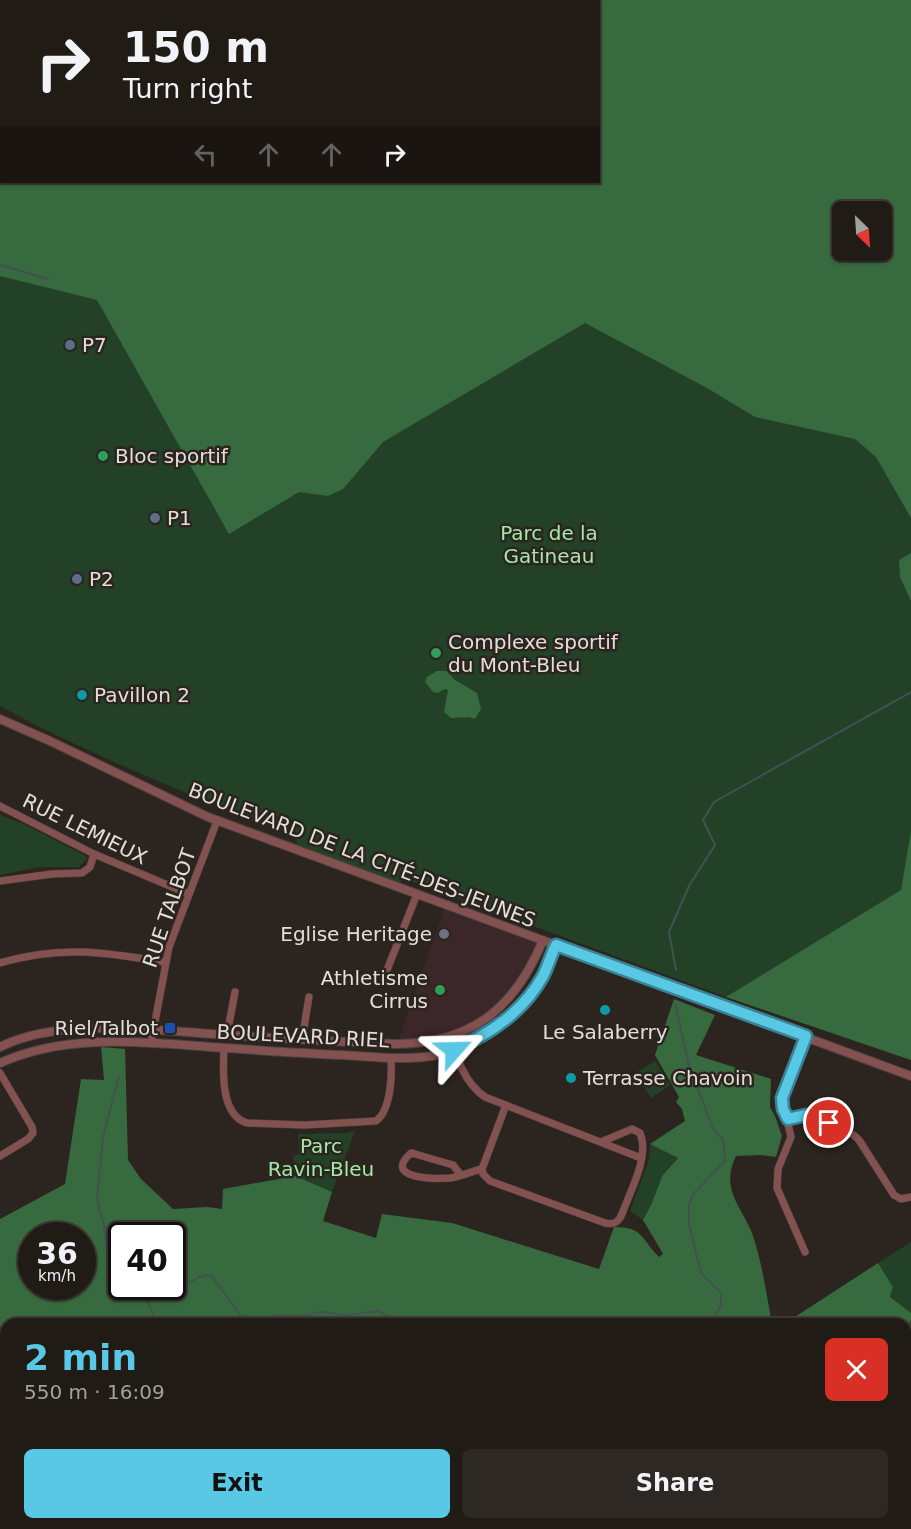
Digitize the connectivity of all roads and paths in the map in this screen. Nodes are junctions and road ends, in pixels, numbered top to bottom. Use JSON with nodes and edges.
{"nodes":[{"id":1,"x":0,"y":717,"type":"edge"},
{"id":2,"x":0,"y":806,"type":"edge"},
{"id":3,"x":217,"y":821,"type":"junction"},
{"id":4,"x":94,"y":854,"type":"junction"},
{"id":5,"x":0,"y":881,"type":"edge"},
{"id":6,"x":189,"y":894,"type":"junction"},
{"id":7,"x":417,"y":894,"type":"junction"},
{"id":8,"x":543,"y":940,"type":"junction"},
{"id":9,"x":556,"y":945,"type":"junction"},
{"id":10,"x":164,"y":962,"type":"junction"},
{"id":11,"x":0,"y":963,"type":"edge"},
{"id":12,"x":387,"y":970,"type":"dead end"},
{"id":13,"x":235,"y":992,"type":"dead end"},
{"id":14,"x":309,"y":997,"type":"dead end"},
{"id":15,"x":153,"y":1030,"type":"junction"},
{"id":16,"x":227,"y":1035,"type":"junction"},
{"id":17,"x":452,"y":1036,"type":"junction"},
{"id":18,"x":806,"y":1036,"type":"junction"},
{"id":19,"x":302,"y":1040,"type":"junction"},
{"id":20,"x":151,"y":1043,"type":"junction"},
{"id":21,"x":0,"y":1047,"type":"edge"},
{"id":22,"x":224,"y":1048,"type":"junction"},
{"id":23,"x":454,"y":1050,"type":"junction"},
{"id":24,"x":391,"y":1058,"type":"junction"},
{"id":25,"x":0,"y":1063,"type":"edge"},
{"id":26,"x":0,"y":1072,"type":"edge"},
{"id":27,"x":911,"y":1076,"type":"edge"},
{"id":28,"x":506,"y":1105,"type":"junction"},
{"id":29,"x":788,"y":1119,"type":"junction"},
{"id":30,"x":601,"y":1142,"type":"junction"},
{"id":31,"x":0,"y":1156,"type":"edge"},
{"id":32,"x":641,"y":1158,"type":"junction"},
{"id":33,"x":482,"y":1169,"type":"junction"},
{"id":34,"x":460,"y":1174,"type":"junction"},
{"id":35,"x":911,"y":1197,"type":"edge"},
{"id":36,"x":805,"y":1252,"type":"dead end"}],
"edges":[{"from":1,"to":3,"type":"street","name":"BOULEVARD DE LA CITÉ-DES-JEUNES"},
{"from":2,"to":4,"type":"street","name":"RUE LEMIEUX"},
{"from":3,"to":6,"type":"street","name":"RUE TALBOT"},
{"from":3,"to":7,"type":"street","name":"BOULEVARD DE LA CITÉ-DES-JEUNES"},
{"from":4,"to":5,"type":"street"},
{"from":4,"to":6,"type":"street","name":"RUE LEMIEUX"},
{"from":6,"to":10,"type":"street","name":"RUE TALBOT"},
{"from":7,"to":8,"type":"street","name":"BOULEVARD DE LA CITÉ-DES-JEUNES"},
{"from":7,"to":12,"type":"street"},
{"from":8,"to":9,"type":"street","name":"BOULEVARD DE LA CITÉ-DES-JEUNES"},
{"from":8,"to":17,"type":"street","name":"BOULEVARD RIEL"},
{"from":9,"to":18,"type":"street","name":"BOULEVARD DE LA CITÉ-DES-JEUNES"},
{"from":9,"to":23,"type":"street","name":"BOULEVARD RIEL"},
{"from":10,"to":11,"type":"street"},
{"from":10,"to":15,"type":"street","name":"RUE TALBOT"},
{"from":13,"to":16,"type":"street"},
{"from":14,"to":19,"type":"street"},
{"from":15,"to":16,"type":"street","name":"BOULEVARD RIEL"},
{"from":15,"to":20,"type":"street","name":"RUE TALBOT"},
{"from":15,"to":21,"type":"street","name":"BOULEVARD RIEL"},
{"from":16,"to":19,"type":"street","name":"BOULEVARD RIEL"},
{"from":17,"to":19,"type":"street","name":"BOULEVARD RIEL"},
{"from":17,"to":23,"type":"street"},
{"from":18,"to":27,"type":"street","name":"BOULEVARD DE LA CITÉ-DES-JEUNES"},
{"from":18,"to":29,"type":"street"},
{"from":20,"to":22,"type":"street","name":"BOULEVARD RIEL"},
{"from":20,"to":25,"type":"street","name":"BOULEVARD RIEL"},
{"from":22,"to":24,"type":"street","name":"BOULEVARD RIEL"},
{"from":22,"to":24,"type":"street"},
{"from":23,"to":24,"type":"street","name":"BOULEVARD RIEL"},
{"from":23,"to":28,"type":"street"},
{"from":26,"to":31,"type":"street"},
{"from":28,"to":30,"type":"street"},
{"from":28,"to":33,"type":"street"},
{"from":29,"to":35,"type":"street"},
{"from":29,"to":36,"type":"street"},
{"from":30,"to":32,"type":"street"},
{"from":30,"to":32,"type":"street"},
{"from":32,"to":33,"type":"street"},
{"from":33,"to":34,"type":"street"},
{"from":34,"to":34,"type":"street"}]}
